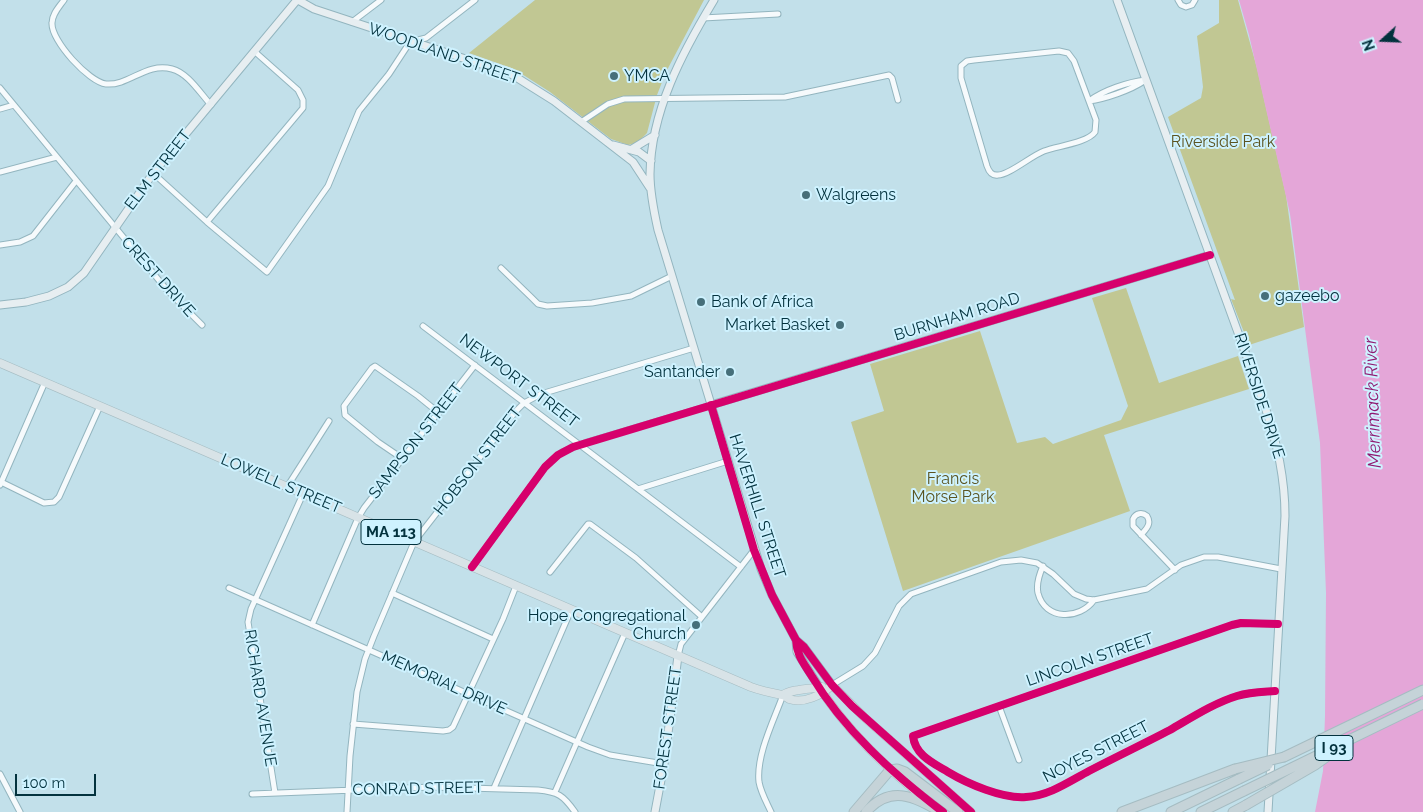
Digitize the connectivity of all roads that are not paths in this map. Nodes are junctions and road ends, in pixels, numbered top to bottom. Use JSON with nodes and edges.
{"nodes":[{"id":1,"x":64,"y":0,"type":"edge"},
{"id":2,"x":298,"y":0,"type":"edge"},
{"id":3,"x":381,"y":0,"type":"edge"},
{"id":4,"x":475,"y":0,"type":"edge"},
{"id":5,"x":714,"y":0,"type":"edge"},
{"id":6,"x":1117,"y":0,"type":"edge"},
{"id":7,"x":1178,"y":0,"type":"edge"},
{"id":8,"x":1195,"y":0,"type":"edge"},
{"id":9,"x":778,"y":14,"type":"dead end"},
{"id":10,"x":704,"y":18,"type":"junction"},
{"id":11,"x":352,"y":22,"type":"junction"},
{"id":12,"x":410,"y":42,"type":"junction"},
{"id":13,"x":254,"y":52,"type":"junction"},
{"id":14,"x":1146,"y":80,"type":"junction"},
{"id":15,"x":0,"y":88,"type":"edge"},
{"id":16,"x":666,"y":97,"type":"junction"},
{"id":17,"x":898,"y":100,"type":"dead end"},
{"id":18,"x":1089,"y":101,"type":"junction"},
{"id":19,"x":14,"y":105,"type":"junction"},
{"id":20,"x":211,"y":105,"type":"junction"},
{"id":21,"x":0,"y":109,"type":"edge"},
{"id":22,"x":581,"y":122,"type":"junction"},
{"id":23,"x":655,"y":135,"type":"junction"},
{"id":24,"x":611,"y":145,"type":"junction"},
{"id":25,"x":630,"y":150,"type":"junction"},
{"id":26,"x":57,"y":158,"type":"junction"},
{"id":27,"x":651,"y":161,"type":"junction"},
{"id":28,"x":633,"y":162,"type":"junction"},
{"id":29,"x":0,"y":172,"type":"edge"},
{"id":30,"x":153,"y":173,"type":"junction"},
{"id":31,"x":76,"y":181,"type":"junction"},
{"id":32,"x":651,"y":190,"type":"junction"},
{"id":33,"x":206,"y":222,"type":"junction"},
{"id":34,"x":114,"y":228,"type":"junction"},
{"id":35,"x":0,"y":245,"type":"edge"},
{"id":36,"x":1210,"y":254,"type":"junction"},
{"id":37,"x":501,"y":268,"type":"dead end"},
{"id":38,"x":672,"y":276,"type":"junction"},
{"id":39,"x":0,"y":305,"type":"edge"},
{"id":40,"x":202,"y":325,"type":"dead end"},
{"id":41,"x":423,"y":326,"type":"dead end"},
{"id":42,"x":694,"y":348,"type":"junction"},
{"id":43,"x":0,"y":363,"type":"edge"},
{"id":44,"x":475,"y":365,"type":"junction"},
{"id":45,"x":45,"y":382,"type":"junction"},
{"id":46,"x":524,"y":403,"type":"junction"},
{"id":47,"x":711,"y":405,"type":"junction"},
{"id":48,"x":100,"y":406,"type":"junction"},
{"id":49,"x":439,"y":413,"type":"junction"},
{"id":50,"x":329,"y":421,"type":"dead end"},
{"id":51,"x":579,"y":444,"type":"junction"},
{"id":52,"x":404,"y":459,"type":"junction"},
{"id":53,"x":728,"y":461,"type":"junction"},
{"id":54,"x":1,"y":484,"type":"edge"},
{"id":55,"x":287,"y":487,"type":"junction"},
{"id":56,"x":638,"y":489,"type":"junction"},
{"id":57,"x":303,"y":494,"type":"junction"},
{"id":58,"x":358,"y":518,"type":"junction"},
{"id":59,"x":1142,"y":535,"type":"dead end"},
{"id":60,"x":414,"y":542,"type":"junction"},
{"id":61,"x":754,"y":550,"type":"junction"},
{"id":62,"x":1042,"y":566,"type":"junction"},
{"id":63,"x":472,"y":567,"type":"junction"},
{"id":64,"x":741,"y":567,"type":"junction"},
{"id":65,"x":1282,"y":569,"type":"junction"},
{"id":66,"x":1175,"y":570,"type":"junction"},
{"id":67,"x":550,"y":572,"type":"dead end"},
{"id":68,"x":516,"y":586,"type":"junction"},
{"id":69,"x":229,"y":588,"type":"dead end"},
{"id":70,"x":392,"y":593,"type":"junction"},
{"id":71,"x":255,"y":599,"type":"junction"},
{"id":72,"x":1094,"y":600,"type":"junction"},
{"id":73,"x":571,"y":610,"type":"junction"},
{"id":74,"x":702,"y":617,"type":"junction"},
{"id":75,"x":1278,"y":624,"type":"junction"},
{"id":76,"x":312,"y":625,"type":"junction"},
{"id":77,"x":625,"y":633,"type":"junction"},
{"id":78,"x":493,"y":639,"type":"junction"},
{"id":79,"x":796,"y":640,"type":"junction"},
{"id":80,"x":369,"y":650,"type":"junction"},
{"id":81,"x":678,"y":656,"type":"junction"},
{"id":82,"x":832,"y":685,"type":"junction"},
{"id":83,"x":821,"y":690,"type":"junction"},
{"id":84,"x":1423,"y":690,"type":"edge"},
{"id":85,"x":1275,"y":691,"type":"junction"},
{"id":86,"x":468,"y":694,"type":"junction"},
{"id":87,"x":784,"y":695,"type":"junction"},
{"id":88,"x":1423,"y":704,"type":"edge"},
{"id":89,"x":999,"y":706,"type":"junction"},
{"id":90,"x":524,"y":719,"type":"junction"},
{"id":91,"x":353,"y":724,"type":"junction"},
{"id":92,"x":913,"y":736,"type":"joint"},
{"id":93,"x":1349,"y":740,"type":"junction"},
{"id":94,"x":577,"y":742,"type":"junction"},
{"id":95,"x":1284,"y":757,"type":"junction"},
{"id":96,"x":1019,"y":760,"type":"dead end"},
{"id":97,"x":664,"y":764,"type":"junction"},
{"id":98,"x":890,"y":770,"type":"junction"},
{"id":99,"x":0,"y":774,"type":"edge"},
{"id":100,"x":494,"y":788,"type":"junction"},
{"id":101,"x":348,"y":790,"type":"junction"},
{"id":102,"x":555,"y":792,"type":"junction"},
{"id":103,"x":275,"y":793,"type":"junction"},
{"id":104,"x":252,"y":794,"type":"dead end"},
{"id":105,"x":20,"y":812,"type":"edge"},
{"id":106,"x":347,"y":812,"type":"edge"},
{"id":107,"x":575,"y":812,"type":"edge"},
{"id":108,"x":656,"y":812,"type":"edge"},
{"id":109,"x":770,"y":812,"type":"edge"},
{"id":110,"x":854,"y":812,"type":"edge"},
{"id":111,"x":866,"y":812,"type":"edge"},
{"id":112,"x":942,"y":812,"type":"edge"},
{"id":113,"x":958,"y":812,"type":"edge"},
{"id":114,"x":971,"y":812,"type":"edge"},
{"id":115,"x":1122,"y":812,"type":"edge"},
{"id":116,"x":1171,"y":812,"type":"edge"},
{"id":117,"x":1202,"y":812,"type":"edge"},
{"id":118,"x":1233,"y":812,"type":"edge"},
{"id":119,"x":1268,"y":812,"type":"edge"}],
"edges":[{"from":1,"to":20,"type":"street"},
{"from":2,"to":11,"type":"main road","name":"WOODLAND STREET"},
{"from":2,"to":13,"type":"main road","name":"ELM STREET"},
{"from":3,"to":11,"type":"street"},
{"from":4,"to":12,"type":"street"},
{"from":5,"to":10,"type":"main road","name":"HAVERHILL STREET"},
{"from":6,"to":14,"type":"main road","name":"RIVERSIDE DRIVE"},
{"from":7,"to":8,"type":"street"},
{"from":9,"to":10,"type":"street"},
{"from":10,"to":16,"type":"main road","name":"HAVERHILL STREET"},
{"from":11,"to":12,"type":"main road","name":"WOODLAND STREET"},
{"from":12,"to":22,"type":"main road","name":"WOODLAND STREET"},
{"from":12,"to":33,"type":"street"},
{"from":13,"to":20,"type":"main road","name":"ELM STREET"},
{"from":13,"to":33,"type":"street"},
{"from":14,"to":18,"type":"street"},
{"from":14,"to":36,"type":"main road","name":"RIVERSIDE DRIVE"},
{"from":15,"to":19,"type":"street","name":"CREST DRIVE"},
{"from":16,"to":17,"type":"street"},
{"from":16,"to":22,"type":"street"},
{"from":16,"to":23,"type":"main road","name":"HAVERHILL STREET"},
{"from":18,"to":18,"type":"street"},
{"from":19,"to":21,"type":"street"},
{"from":19,"to":26,"type":"street","name":"CREST DRIVE"},
{"from":20,"to":30,"type":"main road","name":"ELM STREET"},
{"from":22,"to":24,"type":"main road","name":"WOODLAND STREET"},
{"from":23,"to":25,"type":"main road"},
{"from":23,"to":27,"type":"main road","name":"HAVERHILL STREET"},
{"from":24,"to":25,"type":"main road","name":"WOODLAND STREET"},
{"from":24,"to":28,"type":"main road","name":"WOODLAND STREET"},
{"from":25,"to":27,"type":"main road","name":"WOODLAND STREET"},
{"from":26,"to":29,"type":"street"},
{"from":26,"to":31,"type":"street","name":"CREST DRIVE"},
{"from":27,"to":28,"type":"main road"},
{"from":27,"to":32,"type":"main road","name":"HAVERHILL STREET"},
{"from":28,"to":32,"type":"main road","name":"WOODLAND STREET"},
{"from":30,"to":33,"type":"street"},
{"from":30,"to":34,"type":"main road","name":"ELM STREET"},
{"from":31,"to":34,"type":"street","name":"CREST DRIVE"},
{"from":31,"to":35,"type":"street"},
{"from":32,"to":38,"type":"main road","name":"HAVERHILL STREET"},
{"from":34,"to":39,"type":"main road","name":"ELM STREET"},
{"from":34,"to":40,"type":"street","name":"CREST DRIVE"},
{"from":36,"to":47,"type":"main road","name":"BURNHAM ROAD"},
{"from":36,"to":65,"type":"main road","name":"RIVERSIDE DRIVE"},
{"from":37,"to":38,"type":"street"},
{"from":38,"to":42,"type":"main road","name":"HAVERHILL STREET"},
{"from":41,"to":44,"type":"street","name":"NEWPORT STREET"},
{"from":42,"to":46,"type":"street","name":"HOBSON STREET"},
{"from":42,"to":47,"type":"main road","name":"HAVERHILL STREET"},
{"from":43,"to":45,"type":"main road","name":"LOWELL STREET","number":"MA 113"},
{"from":44,"to":46,"type":"street","name":"NEWPORT STREET"},
{"from":44,"to":49,"type":"street","name":"SAMPSON STREET"},
{"from":45,"to":48,"type":"main road","name":"LOWELL STREET","number":"MA 113"},
{"from":45,"to":54,"type":"street"},
{"from":46,"to":51,"type":"street","name":"NEWPORT STREET"},
{"from":46,"to":60,"type":"street","name":"HOBSON STREET"},
{"from":47,"to":51,"type":"street"},
{"from":47,"to":53,"type":"main road","name":"HAVERHILL STREET"},
{"from":48,"to":54,"type":"street"},
{"from":48,"to":55,"type":"main road","name":"LOWELL STREET","number":"MA 113"},
{"from":49,"to":52,"type":"street","name":"SAMPSON STREET"},
{"from":49,"to":52,"type":"street"},
{"from":50,"to":55,"type":"street"},
{"from":51,"to":56,"type":"street","name":"NEWPORT STREET"},
{"from":51,"to":63,"type":"street"},
{"from":52,"to":58,"type":"street","name":"SAMPSON STREET"},
{"from":53,"to":56,"type":"street"},
{"from":53,"to":61,"type":"main road","name":"HAVERHILL STREET"},
{"from":55,"to":57,"type":"main road","name":"LOWELL STREET","number":"MA 113"},
{"from":56,"to":64,"type":"street","name":"NEWPORT STREET"},
{"from":57,"to":58,"type":"main road","name":"LOWELL STREET","number":"MA 113"},
{"from":57,"to":71,"type":"street","name":"RICHARD AVENUE"},
{"from":58,"to":60,"type":"main road","name":"LOWELL STREET","number":"MA 113"},
{"from":58,"to":76,"type":"street","name":"SAMPSON STREET"},
{"from":59,"to":66,"type":"street"},
{"from":60,"to":63,"type":"main road","name":"LOWELL STREET","number":"MA 113"},
{"from":60,"to":70,"type":"street","name":"HOBSON STREET"},
{"from":61,"to":64,"type":"street","name":"FOREST STREET"},
{"from":61,"to":79,"type":"main road","name":"HAVERHILL STREET"},
{"from":62,"to":72,"type":"street"},
{"from":62,"to":72,"type":"street"},
{"from":62,"to":82,"type":"street"},
{"from":63,"to":68,"type":"main road","name":"LOWELL STREET","number":"MA 113"},
{"from":64,"to":74,"type":"street","name":"FOREST STREET"},
{"from":65,"to":66,"type":"street"},
{"from":65,"to":75,"type":"main road","name":"RIVERSIDE DRIVE"},
{"from":66,"to":72,"type":"street"},
{"from":67,"to":74,"type":"street"},
{"from":68,"to":73,"type":"main road","name":"LOWELL STREET","number":"MA 113"},
{"from":68,"to":78,"type":"street"},
{"from":69,"to":71,"type":"street","name":"MEMORIAL DRIVE"},
{"from":70,"to":78,"type":"street"},
{"from":70,"to":80,"type":"street","name":"HOBSON STREET"},
{"from":71,"to":76,"type":"street","name":"MEMORIAL DRIVE"},
{"from":71,"to":103,"type":"street","name":"RICHARD AVENUE"},
{"from":73,"to":77,"type":"main road","name":"LOWELL STREET","number":"MA 113"},
{"from":73,"to":90,"type":"street"},
{"from":74,"to":81,"type":"street","name":"FOREST STREET"},
{"from":75,"to":85,"type":"main road","name":"RIVERSIDE DRIVE"},
{"from":75,"to":89,"type":"street","name":"LINCOLN STREET"},
{"from":76,"to":80,"type":"street","name":"MEMORIAL DRIVE"},
{"from":77,"to":81,"type":"main road","name":"LOWELL STREET","number":"MA 113"},
{"from":77,"to":94,"type":"street"},
{"from":78,"to":86,"type":"street"},
{"from":79,"to":82,"type":"main road","name":"HAVERHILL STREET"},
{"from":79,"to":83,"type":"main road","name":"HAVERHILL STREET"},
{"from":80,"to":86,"type":"street","name":"MEMORIAL DRIVE"},
{"from":80,"to":91,"type":"street","name":"HOBSON STREET"},
{"from":81,"to":87,"type":"main road","name":"LOWELL STREET","number":"MA 113"},
{"from":81,"to":97,"type":"main road","name":"FOREST STREET"},
{"from":82,"to":83,"type":"main road"},
{"from":82,"to":114,"type":"main road"},
{"from":83,"to":87,"type":"main road","name":"LOWELL STREET","number":"MA 113"},
{"from":83,"to":98,"type":"main road"},
{"from":84,"to":95,"type":"highway","number":"I 93"},
{"from":85,"to":92,"type":"street","name":"NOYES STREET"},
{"from":85,"to":119,"type":"main road","name":"RIVERSIDE DRIVE"},
{"from":86,"to":90,"type":"street","name":"MEMORIAL DRIVE"},
{"from":86,"to":91,"type":"street"},
{"from":87,"to":109,"type":"street"},
{"from":88,"to":93,"type":"highway","number":"I 93","bridge":true},
{"from":89,"to":92,"type":"street","name":"LINCOLN STREET"},
{"from":89,"to":96,"type":"street"},
{"from":90,"to":94,"type":"street","name":"MEMORIAL DRIVE"},
{"from":90,"to":100,"type":"street"},
{"from":91,"to":101,"type":"street","name":"HOBSON STREET"},
{"from":93,"to":117,"type":"highway","number":"I 93","bridge":true},
{"from":93,"to":118,"type":"highway","bridge":true},
{"from":94,"to":97,"type":"street","name":"MEMORIAL DRIVE"},
{"from":94,"to":102,"type":"street"},
{"from":95,"to":115,"type":"highway","bridge":true},
{"from":95,"to":116,"type":"highway","number":"I 93","bridge":true},
{"from":97,"to":108,"type":"main road","name":"FOREST STREET"},
{"from":98,"to":110,"type":"highway"},
{"from":98,"to":112,"type":"main road"},
{"from":98,"to":113,"type":"highway"},
{"from":99,"to":105,"type":"street"},
{"from":100,"to":101,"type":"street","name":"CONRAD STREET"},
{"from":100,"to":102,"type":"street","name":"CONRAD STREET"},
{"from":101,"to":103,"type":"street","name":"CONRAD STREET"},
{"from":101,"to":106,"type":"street","name":"HOBSON STREET"},
{"from":102,"to":107,"type":"street"},
{"from":103,"to":104,"type":"street","name":"CONRAD STREET"},
{"from":111,"to":112,"type":"highway"}]}
